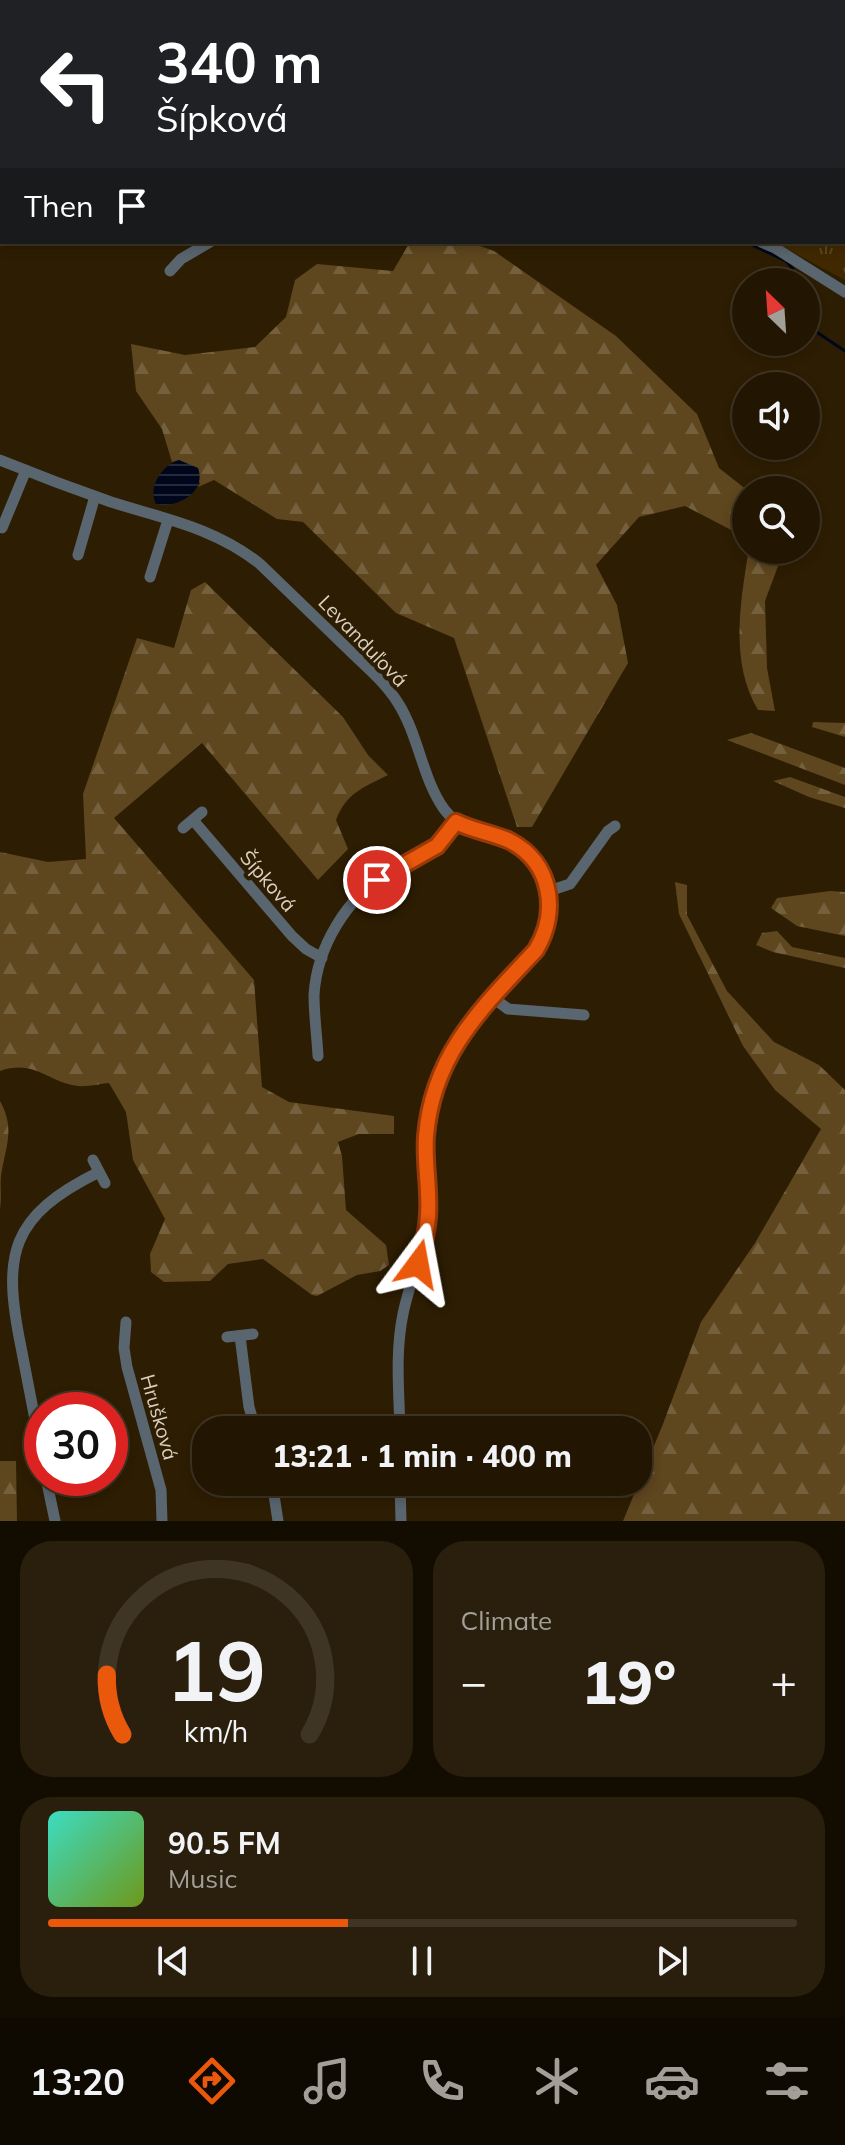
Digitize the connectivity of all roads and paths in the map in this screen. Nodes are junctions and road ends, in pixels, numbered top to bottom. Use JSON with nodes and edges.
{"nodes":[{"id":1,"x":207,"y":244,"type":"edge"},
{"id":2,"x":766,"y":244,"type":"edge"},
{"id":3,"x":170,"y":271,"type":"dead end"},
{"id":4,"x":845,"y":292,"type":"edge"},
{"id":5,"x":0,"y":460,"type":"edge"},
{"id":6,"x":26,"y":470,"type":"junction"},
{"id":7,"x":95,"y":496,"type":"junction"},
{"id":8,"x":168,"y":520,"type":"junction"},
{"id":9,"x":2,"y":528,"type":"dead end"},
{"id":10,"x":78,"y":555,"type":"dead end"},
{"id":11,"x":150,"y":577,"type":"dead end"},
{"id":12,"x":193,"y":820,"type":"dead end"},
{"id":13,"x":456,"y":822,"type":"junction"},
{"id":14,"x":615,"y":826,"type":"dead end"},
{"id":15,"x":549,"y":891,"type":"junction"},
{"id":16,"x":322,"y":958,"type":"junction"},
{"id":17,"x":492,"y":997,"type":"junction"},
{"id":18,"x":584,"y":1015,"type":"dead end"},
{"id":19,"x":318,"y":1056,"type":"dead end"},
{"id":20,"x":93,"y":1160,"type":"dead end"},
{"id":21,"x":126,"y":1322,"type":"dead end"},
{"id":22,"x":240,"y":1335,"type":"dead end"},
{"id":23,"x":29,"y":1392,"type":"edge"},
{"id":24,"x":252,"y":1416,"type":"edge"},
{"id":25,"x":400,"y":1416,"type":"edge"},
{"id":26,"x":50,"y":1496,"type":"edge"},
{"id":27,"x":274,"y":1496,"type":"edge"},
{"id":28,"x":400,"y":1496,"type":"edge"},
{"id":29,"x":55,"y":1521,"type":"edge"},
{"id":30,"x":162,"y":1521,"type":"edge"},
{"id":31,"x":278,"y":1521,"type":"edge"},
{"id":32,"x":401,"y":1521,"type":"edge"}],
"edges":[{"from":1,"to":3,"type":"street"},
{"from":2,"to":4,"type":"street"},
{"from":5,"to":6,"type":"street","name":"Levanduľová"},
{"from":6,"to":7,"type":"street","name":"Levanduľová"},
{"from":6,"to":9,"type":"street"},
{"from":7,"to":8,"type":"street","name":"Levanduľová"},
{"from":7,"to":10,"type":"street"},
{"from":8,"to":11,"type":"street"},
{"from":8,"to":13,"type":"street","name":"Levanduľová"},
{"from":12,"to":16,"type":"street","name":"Šípková"},
{"from":13,"to":15,"type":"street"},
{"from":13,"to":16,"type":"street"},
{"from":14,"to":15,"type":"street"},
{"from":15,"to":17,"type":"street"},
{"from":16,"to":19,"type":"street"},
{"from":17,"to":18,"type":"street"},
{"from":17,"to":25,"type":"street"},
{"from":20,"to":23,"type":"street"},
{"from":21,"to":30,"type":"street","name":"Hrušková"},
{"from":22,"to":24,"type":"street"},
{"from":26,"to":29,"type":"street"},
{"from":27,"to":31,"type":"street"},
{"from":28,"to":32,"type":"street"}]}
